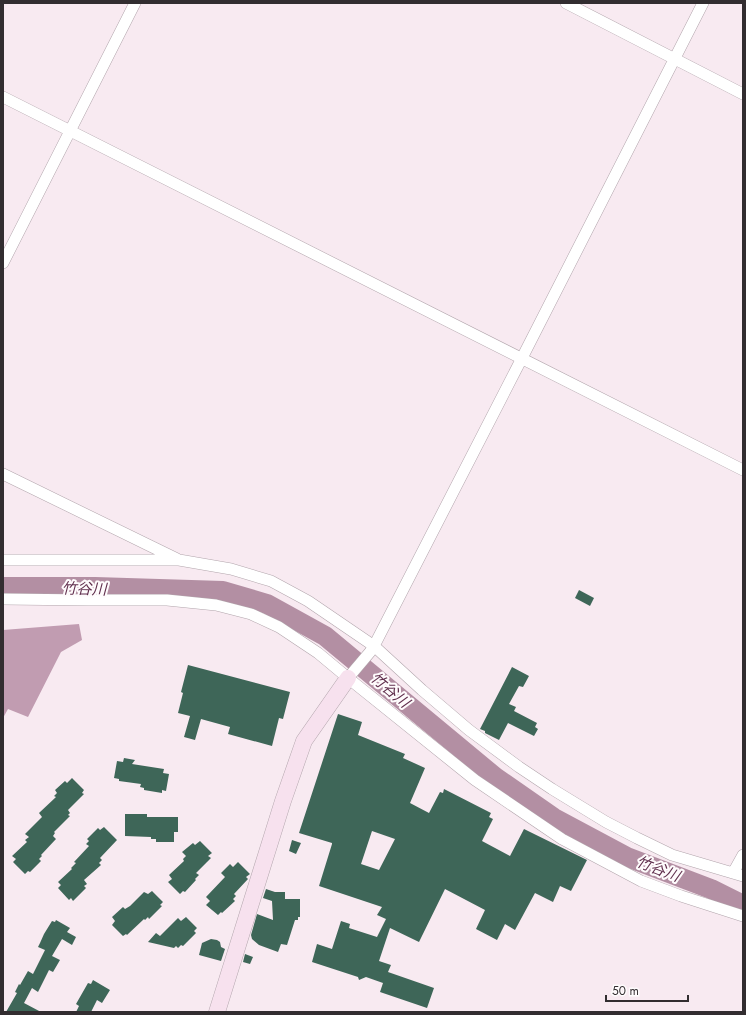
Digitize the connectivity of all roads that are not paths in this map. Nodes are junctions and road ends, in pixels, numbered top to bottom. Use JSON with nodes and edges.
{"nodes":[{"id":1,"x":135,"y":3,"type":"edge"},
{"id":2,"x":566,"y":3,"type":"edge"},
{"id":3,"x":703,"y":3,"type":"edge"},
{"id":4,"x":674,"y":59,"type":"junction"},
{"id":5,"x":743,"y":94,"type":"edge"},
{"id":6,"x":3,"y":97,"type":"edge"},
{"id":7,"x":70,"y":131,"type":"junction"},
{"id":8,"x":3,"y":263,"type":"edge"},
{"id":9,"x":522,"y":358,"type":"junction"},
{"id":10,"x":743,"y":470,"type":"edge"},
{"id":11,"x":3,"y":474,"type":"edge"},
{"id":12,"x":3,"y":560,"type":"edge"},
{"id":13,"x":179,"y":560,"type":"junction"},
{"id":14,"x":3,"y":599,"type":"edge"},
{"id":15,"x":372,"y":649,"type":"junction"},
{"id":16,"x":350,"y":675,"type":"junction"},
{"id":17,"x":743,"y":855,"type":"edge"},
{"id":18,"x":738,"y":875,"type":"edge"},
{"id":19,"x":743,"y":916,"type":"edge"},
{"id":20,"x":217,"y":1012,"type":"edge"}],
"edges":[{"from":1,"to":7,"type":"street"},
{"from":2,"to":4,"type":"street"},
{"from":3,"to":4,"type":"street"},
{"from":4,"to":5,"type":"street"},
{"from":4,"to":9,"type":"street"},
{"from":6,"to":7,"type":"street"},
{"from":7,"to":8,"type":"street"},
{"from":7,"to":9,"type":"street"},
{"from":9,"to":10,"type":"street"},
{"from":9,"to":15,"type":"street"},
{"from":11,"to":13,"type":"street"},
{"from":12,"to":13,"type":"street"},
{"from":13,"to":15,"type":"street"},
{"from":14,"to":16,"type":"street"},
{"from":15,"to":16,"type":"street"},
{"from":15,"to":18,"type":"street"},
{"from":16,"to":19,"type":"street"},
{"from":16,"to":20,"type":"street"},
{"from":17,"to":18,"type":"street"}]}
